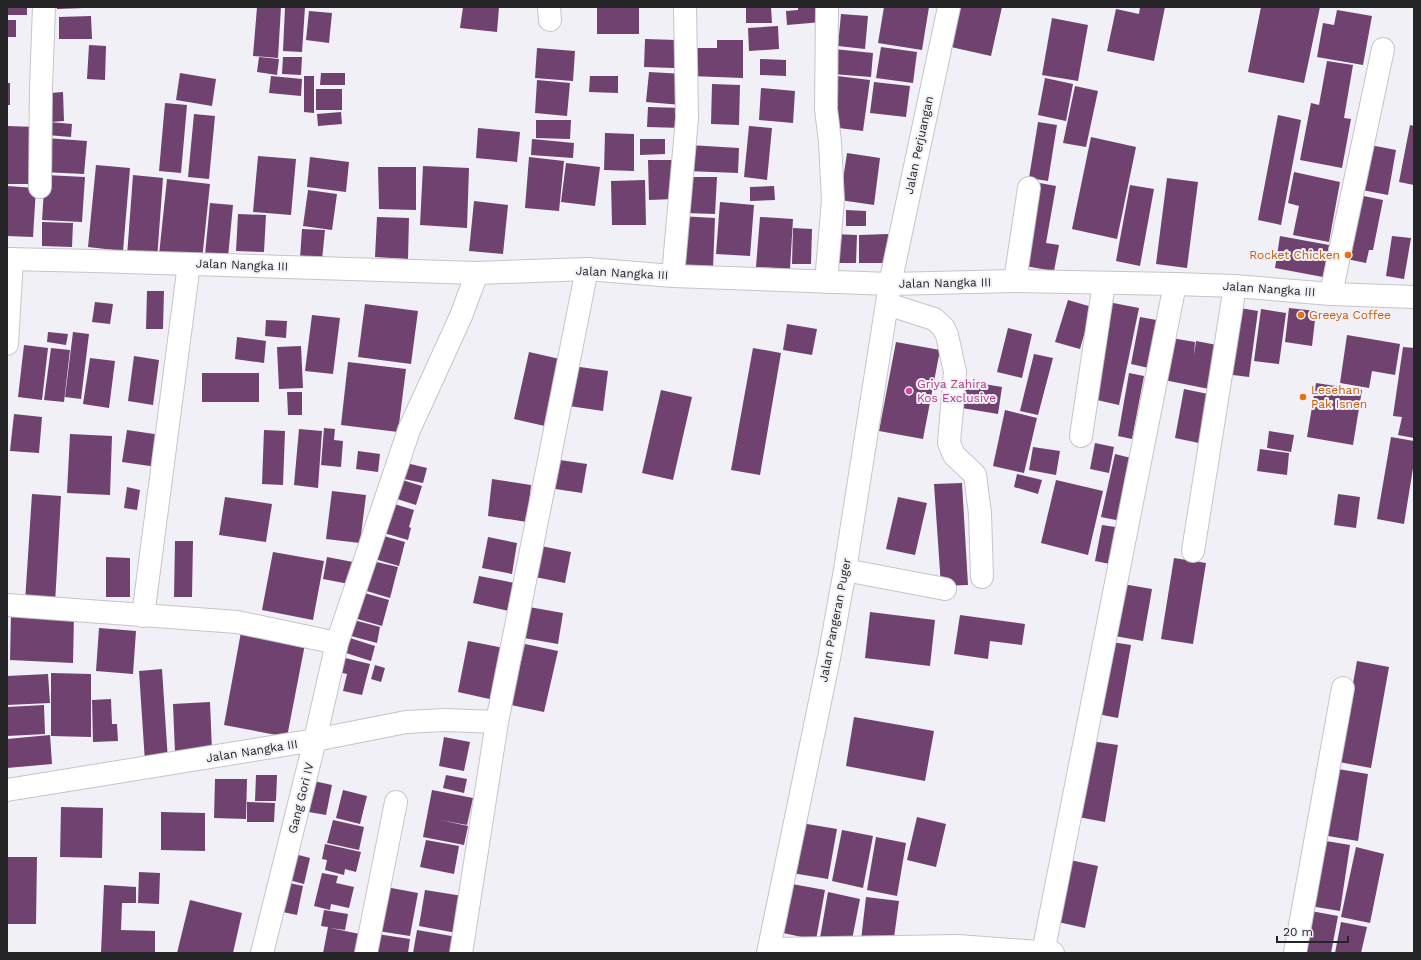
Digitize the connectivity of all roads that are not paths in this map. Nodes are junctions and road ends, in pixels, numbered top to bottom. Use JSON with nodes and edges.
{"nodes":[{"id":1,"x":44,"y":7,"type":"edge"},
{"id":2,"x":685,"y":7,"type":"edge"},
{"id":3,"x":826,"y":7,"type":"edge"},
{"id":4,"x":949,"y":7,"type":"edge"},
{"id":5,"x":1383,"y":49,"type":"dead end"},
{"id":6,"x":40,"y":187,"type":"dead end"},
{"id":7,"x":1029,"y":188,"type":"dead end"},
{"id":8,"x":9,"y":259,"type":"edge"},
{"id":9,"x":188,"y":264,"type":"junction"},
{"id":10,"x":587,"y":269,"type":"junction"},
{"id":11,"x":477,"y":273,"type":"junction"},
{"id":12,"x":673,"y":276,"type":"junction"},
{"id":13,"x":1015,"y":281,"type":"junction"},
{"id":14,"x":826,"y":282,"type":"junction"},
{"id":15,"x":1104,"y":283,"type":"junction"},
{"id":16,"x":1175,"y":284,"type":"junction"},
{"id":17,"x":1235,"y":286,"type":"junction"},
{"id":18,"x":889,"y":294,"type":"junction"},
{"id":19,"x":1331,"y":294,"type":"junction"},
{"id":20,"x":1414,"y":297,"type":"edge"},
{"id":21,"x":7,"y":344,"type":"edge"},
{"id":22,"x":1081,"y":436,"type":"dead end"},
{"id":23,"x":1193,"y":551,"type":"dead end"},
{"id":24,"x":845,"y":570,"type":"junction"},
{"id":25,"x":982,"y":577,"type":"dead end"},
{"id":26,"x":945,"y":589,"type":"dead end"},
{"id":27,"x":7,"y":605,"type":"edge"},
{"id":28,"x":143,"y":616,"type":"junction"},
{"id":29,"x":337,"y":642,"type":"junction"},
{"id":30,"x":1343,"y":688,"type":"dead end"},
{"id":31,"x":497,"y":722,"type":"junction"},
{"id":32,"x":316,"y":740,"type":"junction"},
{"id":33,"x":7,"y":790,"type":"edge"},
{"id":34,"x":396,"y":802,"type":"dead end"},
{"id":35,"x":931,"y":950,"type":"edge"},
{"id":36,"x":769,"y":951,"type":"edge"},
{"id":37,"x":262,"y":953,"type":"edge"},
{"id":38,"x":366,"y":953,"type":"edge"},
{"id":39,"x":462,"y":953,"type":"edge"},
{"id":40,"x":1043,"y":953,"type":"edge"},
{"id":41,"x":1053,"y":953,"type":"edge"},
{"id":42,"x":1295,"y":953,"type":"edge"}],
"edges":[{"from":1,"to":6,"type":"street"},
{"from":2,"to":12,"type":"street"},
{"from":3,"to":14,"type":"street"},
{"from":4,"to":18,"type":"street","name":"Jalan Perjuangan"},
{"from":5,"to":19,"type":"street"},
{"from":7,"to":13,"type":"street"},
{"from":8,"to":9,"type":"street","name":"Jalan Nangka III"},
{"from":8,"to":21,"type":"street"},
{"from":9,"to":11,"type":"street","name":"Jalan Nangka III"},
{"from":9,"to":28,"type":"street"},
{"from":10,"to":11,"type":"street","name":"Jalan Nangka III"},
{"from":10,"to":12,"type":"street","name":"Jalan Nangka III"},
{"from":10,"to":31,"type":"street"},
{"from":11,"to":29,"type":"street"},
{"from":12,"to":14,"type":"street","name":"Jalan Nangka III"},
{"from":13,"to":15,"type":"street","name":"Jalan Nangka III"},
{"from":13,"to":18,"type":"street","name":"Jalan Nangka III"},
{"from":14,"to":18,"type":"street","name":"Jalan Nangka III"},
{"from":15,"to":16,"type":"street","name":"Jalan Nangka III"},
{"from":15,"to":22,"type":"street"},
{"from":16,"to":17,"type":"street","name":"Jalan Nangka III"},
{"from":16,"to":40,"type":"street"},
{"from":17,"to":19,"type":"street","name":"Jalan Nangka III"},
{"from":17,"to":23,"type":"street"},
{"from":18,"to":24,"type":"street","name":"Jalan Pangeran Puger"},
{"from":18,"to":25,"type":"street"},
{"from":19,"to":20,"type":"street","name":"Jalan Nangka III"},
{"from":24,"to":26,"type":"street"},
{"from":24,"to":36,"type":"street","name":"Jalan Pangeran Puger"},
{"from":27,"to":28,"type":"street"},
{"from":28,"to":29,"type":"street"},
{"from":29,"to":32,"type":"street","name":"Gang Gori IV"},
{"from":30,"to":42,"type":"street"},
{"from":31,"to":32,"type":"street","name":"Jalan Nangka III"},
{"from":31,"to":39,"type":"street"},
{"from":32,"to":33,"type":"street","name":"Jalan Nangka III"},
{"from":32,"to":37,"type":"street","name":"Gang Gori IV"},
{"from":34,"to":38,"type":"street"},
{"from":35,"to":36,"type":"street"},
{"from":35,"to":40,"type":"street"},
{"from":40,"to":41,"type":"street"}]}
